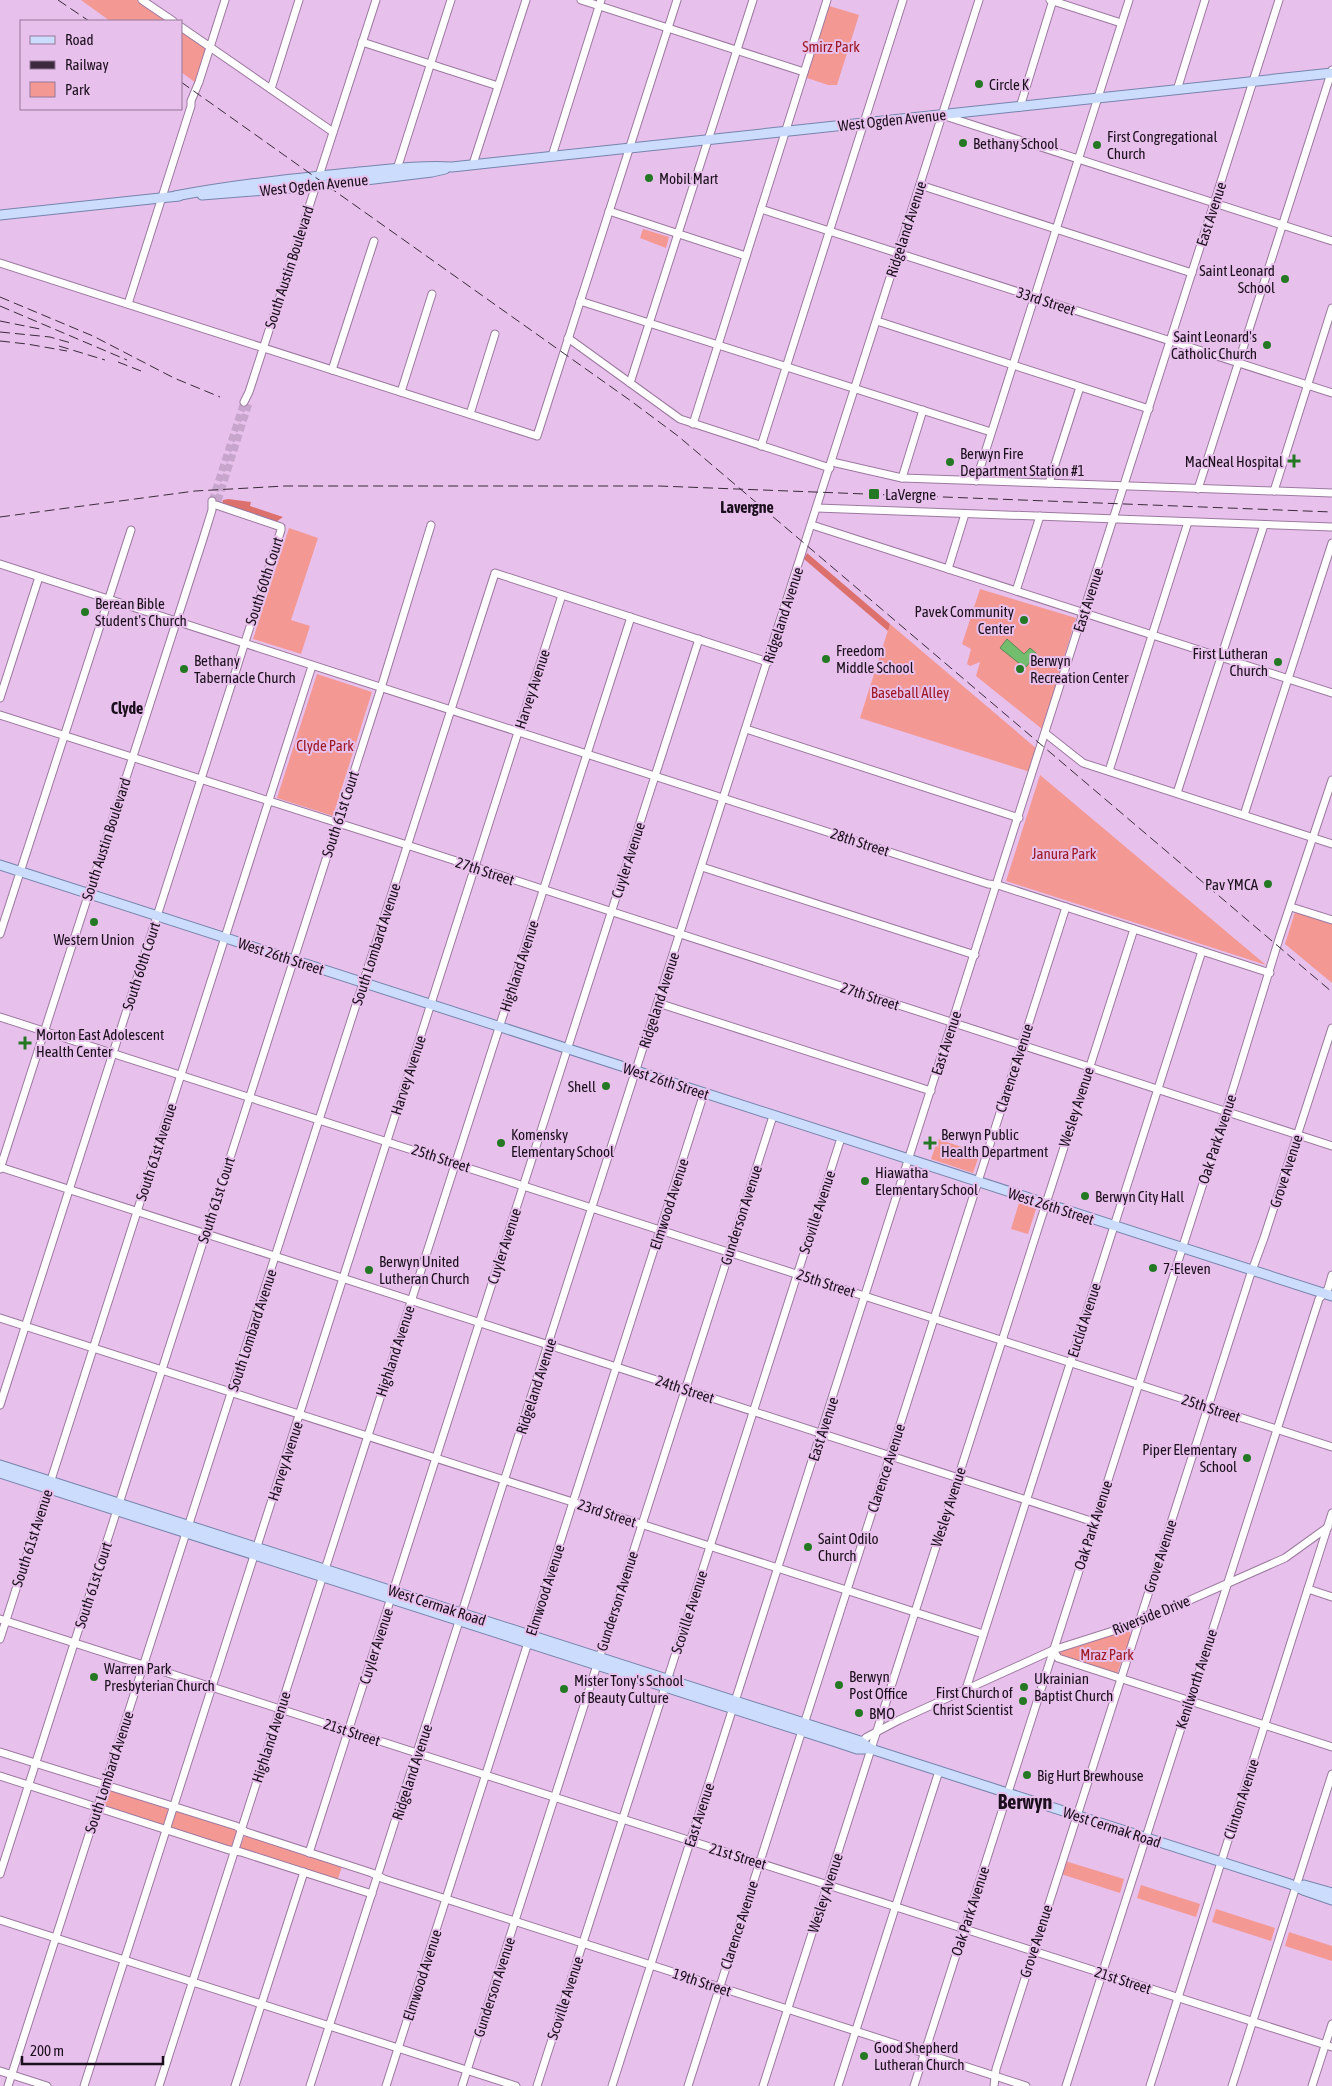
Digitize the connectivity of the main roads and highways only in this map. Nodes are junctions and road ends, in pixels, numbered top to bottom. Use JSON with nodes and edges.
{"nodes":[{"id":1,"x":1332,"y":72,"type":"edge"},
{"id":2,"x":452,"y":166,"type":"junction"},
{"id":3,"x":317,"y":181,"type":"junction"},
{"id":4,"x":0,"y":215,"type":"edge"},
{"id":5,"x":0,"y":865,"type":"edge"},
{"id":6,"x":1328,"y":1295,"type":"edge"},
{"id":7,"x":0,"y":1465,"type":"edge"},
{"id":8,"x":0,"y":1473,"type":"edge"},
{"id":9,"x":50,"y":1485,"type":"junction"},
{"id":10,"x":1296,"y":1886,"type":"junction"},
{"id":11,"x":1332,"y":1892,"type":"edge"},
{"id":12,"x":1332,"y":1900,"type":"edge"}],
"edges":[{"from":1,"to":2,"type":"main road","name":"West Ogden Avenue"},
{"from":2,"to":3,"type":"main road","name":"West Ogden Avenue"},
{"from":2,"to":3,"type":"main road","name":"West Ogden Avenue"},
{"from":3,"to":4,"type":"main road","name":"West Ogden Avenue"},
{"from":5,"to":6,"type":"main road","name":"West 26th Street"},
{"from":7,"to":9,"type":"main road","name":"West Cermak Road"},
{"from":8,"to":9,"type":"main road","name":"West Cermak Road"},
{"from":9,"to":10,"type":"main road","name":"West Cermak Road"},
{"from":10,"to":11,"type":"main road","name":"West Cermak Road"},
{"from":10,"to":12,"type":"main road","name":"West Cermak Road"}]}
